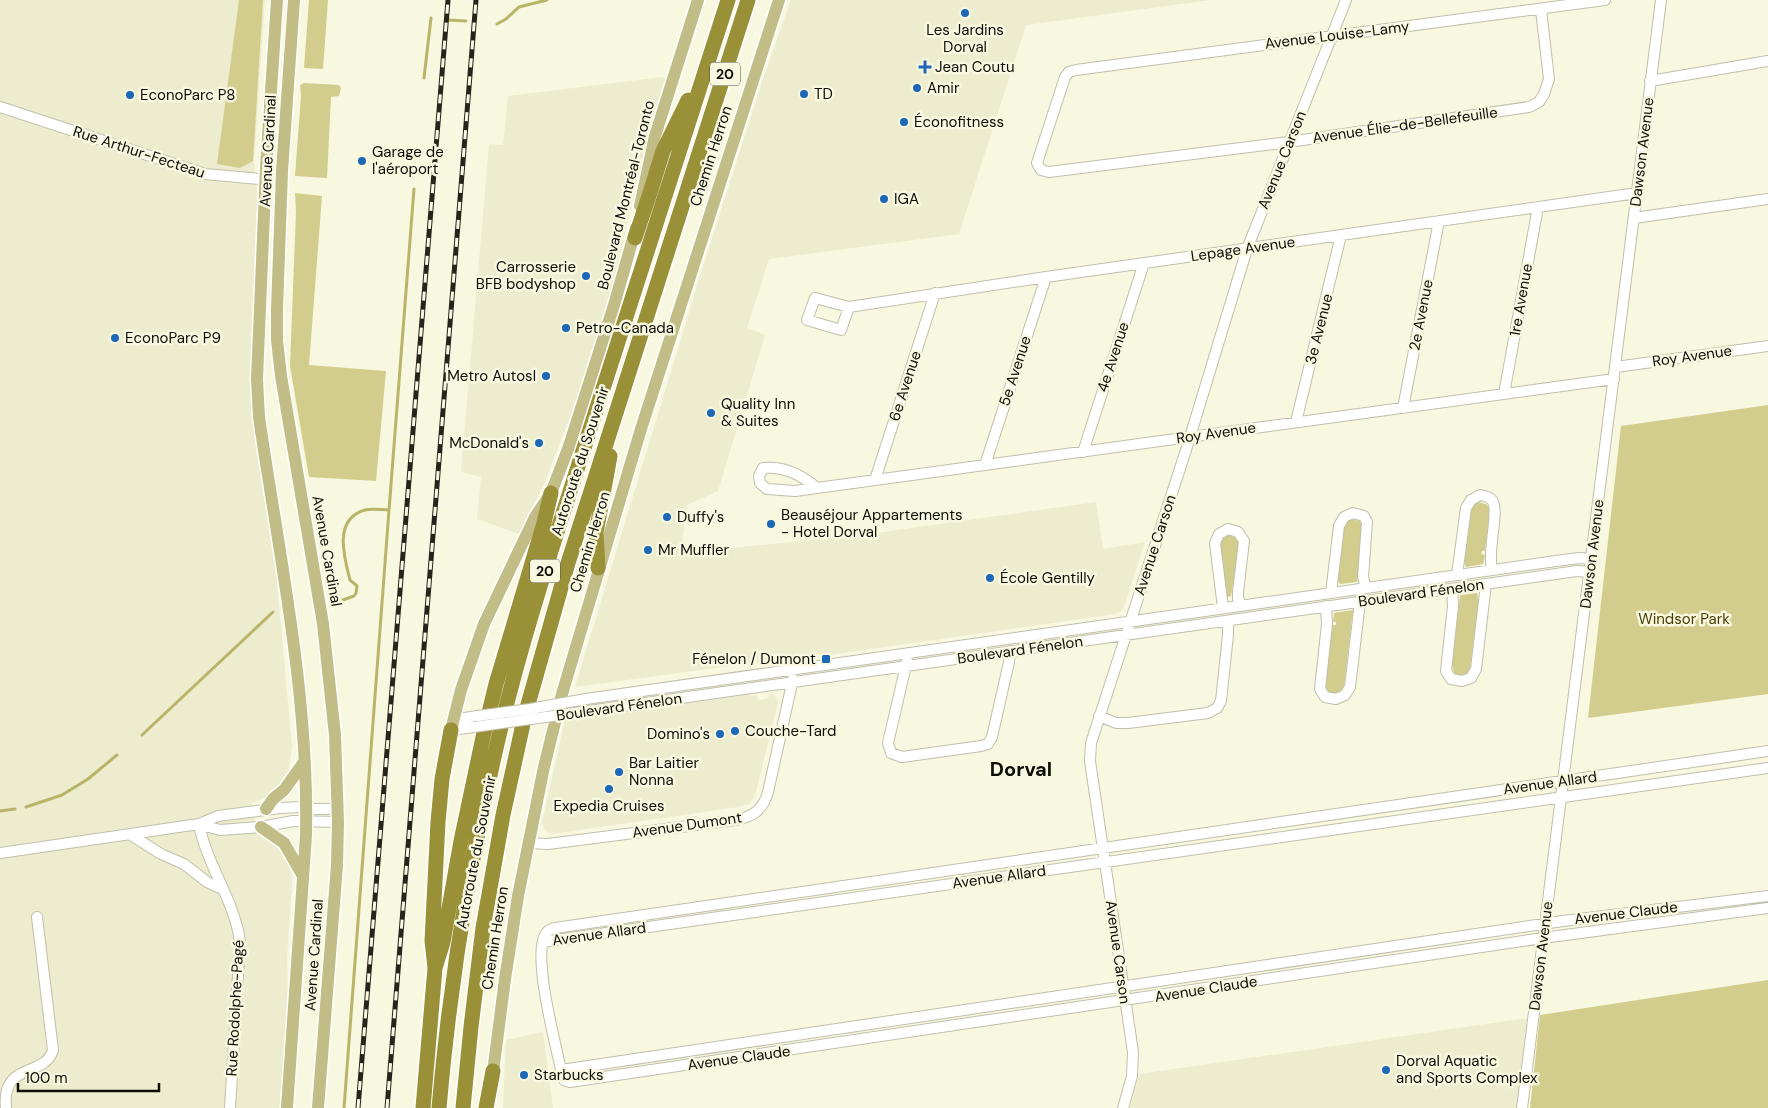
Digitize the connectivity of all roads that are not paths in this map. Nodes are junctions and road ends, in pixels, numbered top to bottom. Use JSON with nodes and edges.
{"nodes":[{"id":1,"x":277,"y":0,"type":"edge"},
{"id":2,"x":294,"y":0,"type":"edge"},
{"id":3,"x":698,"y":0,"type":"edge"},
{"id":4,"x":728,"y":0,"type":"edge"},
{"id":5,"x":748,"y":0,"type":"edge"},
{"id":6,"x":779,"y":0,"type":"edge"},
{"id":7,"x":1346,"y":0,"type":"edge"},
{"id":8,"x":1606,"y":0,"type":"edge"},
{"id":9,"x":1661,"y":0,"type":"edge"},
{"id":10,"x":1541,"y":10,"type":"junction"},
{"id":11,"x":1332,"y":36,"type":"junction"},
{"id":12,"x":712,"y":49,"type":"junction"},
{"id":13,"x":1768,"y":61,"type":"edge"},
{"id":14,"x":1069,"y":72,"type":"joint"},
{"id":15,"x":1650,"y":81,"type":"junction"},
{"id":16,"x":0,"y":107,"type":"edge"},
{"id":17,"x":1289,"y":142,"type":"junction"},
{"id":18,"x":265,"y":179,"type":"junction"},
{"id":19,"x":282,"y":181,"type":"junction"},
{"id":20,"x":1637,"y":193,"type":"junction"},
{"id":21,"x":1768,"y":199,"type":"edge"},
{"id":22,"x":1538,"y":207,"type":"junction"},
{"id":23,"x":1634,"y":218,"type":"junction"},
{"id":24,"x":1439,"y":221,"type":"junction"},
{"id":25,"x":1341,"y":235,"type":"junction"},
{"id":26,"x":635,"y":238,"type":"junction"},
{"id":27,"x":1246,"y":249,"type":"junction"},
{"id":28,"x":1144,"y":263,"type":"junction"},
{"id":29,"x":1046,"y":277,"type":"junction"},
{"id":30,"x":935,"y":293,"type":"junction"},
{"id":31,"x":849,"y":306,"type":"dead end"},
{"id":32,"x":1768,"y":346,"type":"edge"},
{"id":33,"x":1616,"y":367,"type":"junction"},
{"id":34,"x":1614,"y":379,"type":"junction"},
{"id":35,"x":1504,"y":394,"type":"junction"},
{"id":36,"x":618,"y":407,"type":"junction"},
{"id":37,"x":1403,"y":408,"type":"junction"},
{"id":38,"x":1296,"y":422,"type":"junction"},
{"id":39,"x":1190,"y":437,"type":"junction"},
{"id":40,"x":1083,"y":452,"type":"junction"},
{"id":41,"x":985,"y":465,"type":"junction"},
{"id":42,"x":875,"y":480,"type":"junction"},
{"id":43,"x":817,"y":488,"type":"junction"},
{"id":44,"x":551,"y":492,"type":"junction"},
{"id":45,"x":1591,"y":559,"type":"junction"},
{"id":46,"x":598,"y":568,"type":"junction"},
{"id":47,"x":1492,"y":570,"type":"junction"},
{"id":48,"x":1590,"y":572,"type":"junction"},
{"id":49,"x":1457,"y":575,"type":"junction"},
{"id":50,"x":1486,"y":584,"type":"junction"},
{"id":51,"x":1366,"y":588,"type":"junction"},
{"id":52,"x":1452,"y":589,"type":"junction"},
{"id":53,"x":1331,"y":593,"type":"junction"},
{"id":54,"x":1360,"y":602,"type":"junction"},
{"id":55,"x":1242,"y":606,"type":"junction"},
{"id":56,"x":1326,"y":606,"type":"junction"},
{"id":57,"x":1223,"y":608,"type":"junction"},
{"id":58,"x":1130,"y":621,"type":"junction"},
{"id":59,"x":1228,"y":621,"type":"junction"},
{"id":60,"x":1126,"y":635,"type":"junction"},
{"id":61,"x":1010,"y":651,"type":"junction"},
{"id":62,"x":909,"y":653,"type":"junction"},
{"id":63,"x":906,"y":666,"type":"junction"},
{"id":64,"x":792,"y":670,"type":"junction"},
{"id":65,"x":793,"y":683,"type":"junction"},
{"id":66,"x":1099,"y":716,"type":"junction"},
{"id":67,"x":452,"y":725,"type":"junction"},
{"id":68,"x":1768,"y":751,"type":"edge"},
{"id":69,"x":304,"y":762,"type":"junction"},
{"id":70,"x":1768,"y":768,"type":"edge"},
{"id":71,"x":1562,"y":781,"type":"junction"},
{"id":72,"x":1560,"y":797,"type":"junction"},
{"id":73,"x":266,"y":809,"type":"junction"},
{"id":74,"x":306,"y":814,"type":"junction"},
{"id":75,"x":338,"y":815,"type":"junction"},
{"id":76,"x":1331,"y":815,"type":"junction"},
{"id":77,"x":199,"y":824,"type":"junction"},
{"id":78,"x":260,"y":827,"type":"junction"},
{"id":79,"x":1333,"y":830,"type":"junction"},
{"id":80,"x":131,"y":835,"type":"junction"},
{"id":81,"x":528,"y":843,"type":"junction"},
{"id":82,"x":1103,"y":848,"type":"junction"},
{"id":83,"x":0,"y":853,"type":"edge"},
{"id":84,"x":1105,"y":861,"type":"junction"},
{"id":85,"x":913,"y":875,"type":"junction"},
{"id":86,"x":304,"y":876,"type":"junction"},
{"id":87,"x":222,"y":889,"type":"junction"},
{"id":88,"x":915,"y":889,"type":"junction"},
{"id":89,"x":1768,"y":896,"type":"edge"},
{"id":90,"x":738,"y":901,"type":"junction"},
{"id":91,"x":1768,"y":908,"type":"edge"},
{"id":92,"x":739,"y":914,"type":"junction"},
{"id":93,"x":37,"y":918,"type":"dead end"},
{"id":94,"x":1544,"y":924,"type":"junction"},
{"id":95,"x":1543,"y":938,"type":"junction"},
{"id":96,"x":542,"y":942,"type":"junction"},
{"id":97,"x":1336,"y":955,"type":"junction"},
{"id":98,"x":435,"y":968,"type":"junction"},
{"id":99,"x":1338,"y":969,"type":"junction"},
{"id":100,"x":1123,"y":987,"type":"junction"},
{"id":101,"x":1125,"y":1001,"type":"junction"},
{"id":102,"x":923,"y":1017,"type":"junction"},
{"id":103,"x":924,"y":1030,"type":"junction"},
{"id":104,"x":561,"y":1070,"type":"junction"},
{"id":105,"x":492,"y":1072,"type":"junction"},
{"id":106,"x":4,"y":1100,"type":"edge"},
{"id":107,"x":230,"y":1108,"type":"edge"},
{"id":108,"x":288,"y":1108,"type":"edge"},
{"id":109,"x":318,"y":1108,"type":"edge"},
{"id":110,"x":423,"y":1108,"type":"edge"},
{"id":111,"x":438,"y":1108,"type":"edge"},
{"id":112,"x":463,"y":1108,"type":"edge"},
{"id":113,"x":486,"y":1108,"type":"edge"},
{"id":114,"x":490,"y":1108,"type":"edge"},
{"id":115,"x":1123,"y":1108,"type":"edge"},
{"id":116,"x":1522,"y":1108,"type":"edge"}],
"edges":[{"from":1,"to":18,"type":"main road","name":"Avenue Cardinal"},
{"from":2,"to":19,"type":"main road","name":"Avenue Cardinal"},
{"from":3,"to":26,"type":"main road","name":"Boulevard Montréal-Toronto"},
{"from":4,"to":12,"type":"highway","name":"Autoroute du Souvenir","number":"20"},
{"from":5,"to":36,"type":"highway","name":"Autoroute du Souvenir","number":"20"},
{"from":6,"to":46,"type":"main road","name":"Chemin Herron"},
{"from":7,"to":11,"type":"street","name":"Avenue Carson"},
{"from":8,"to":10,"type":"street","name":"Avenue Louise-Lamy"},
{"from":9,"to":15,"type":"street","name":"Dawson Avenue"},
{"from":10,"to":11,"type":"street","name":"Avenue Louise-Lamy"},
{"from":10,"to":17,"type":"street","name":"Avenue Élie-de-Bellefeuille"},
{"from":11,"to":14,"type":"street","name":"Avenue Louise-Lamy"},
{"from":11,"to":17,"type":"street","name":"Avenue Carson"},
{"from":12,"to":26,"type":"highway"},
{"from":12,"to":111,"type":"highway","name":"Autoroute du Souvenir","number":"20"},
{"from":13,"to":15,"type":"street"},
{"from":14,"to":17,"type":"street","name":"Avenue Élie-de-Bellefeuille"},
{"from":15,"to":20,"type":"street","name":"Dawson Avenue"},
{"from":16,"to":18,"type":"street","name":"Rue Arthur-Fecteau"},
{"from":17,"to":27,"type":"street","name":"Avenue Carson"},
{"from":18,"to":19,"type":"street","name":"Rue Arthur-Fecteau"},
{"from":18,"to":69,"type":"main road","name":"Avenue Cardinal"},
{"from":19,"to":75,"type":"main road","name":"Avenue Cardinal"},
{"from":20,"to":22,"type":"street","name":"Lepage Avenue"},
{"from":20,"to":23,"type":"street","name":"Dawson Avenue"},
{"from":21,"to":23,"type":"street"},
{"from":22,"to":24,"type":"street","name":"Lepage Avenue"},
{"from":22,"to":35,"type":"street","name":"1re Avenue"},
{"from":23,"to":33,"type":"street","name":"Dawson Avenue"},
{"from":24,"to":25,"type":"street","name":"Lepage Avenue"},
{"from":24,"to":37,"type":"street","name":"2e Avenue"},
{"from":25,"to":27,"type":"street","name":"Lepage Avenue"},
{"from":25,"to":38,"type":"street","name":"3e Avenue"},
{"from":26,"to":44,"type":"main road","name":"Boulevard Montréal-Toronto"},
{"from":27,"to":28,"type":"street","name":"Lepage Avenue"},
{"from":27,"to":39,"type":"street","name":"Avenue Carson"},
{"from":28,"to":29,"type":"street","name":"Lepage Avenue"},
{"from":28,"to":40,"type":"street","name":"4e Avenue"},
{"from":29,"to":30,"type":"street","name":"Lepage Avenue"},
{"from":29,"to":41,"type":"street","name":"5e Avenue"},
{"from":30,"to":31,"type":"street","name":"Lepage Avenue"},
{"from":30,"to":42,"type":"street","name":"6e Avenue"},
{"from":32,"to":33,"type":"street","name":"Roy Avenue"},
{"from":33,"to":34,"type":"street","name":"Dawson Avenue"},
{"from":34,"to":35,"type":"street","name":"Roy Avenue"},
{"from":34,"to":45,"type":"street","name":"Dawson Avenue"},
{"from":35,"to":37,"type":"street","name":"Roy Avenue"},
{"from":36,"to":46,"type":"highway"},
{"from":36,"to":112,"type":"highway","name":"Autoroute du Souvenir","number":"20"},
{"from":37,"to":38,"type":"street","name":"Roy Avenue"},
{"from":38,"to":39,"type":"street","name":"Roy Avenue"},
{"from":39,"to":40,"type":"street","name":"Roy Avenue"},
{"from":39,"to":58,"type":"street","name":"Avenue Carson"},
{"from":40,"to":41,"type":"street","name":"Roy Avenue"},
{"from":41,"to":42,"type":"street","name":"Roy Avenue"},
{"from":42,"to":43,"type":"street","name":"Roy Avenue"},
{"from":43,"to":43,"type":"street","name":"Roy Avenue"},
{"from":44,"to":67,"type":"main road","name":"Boulevard Montréal-Toronto"},
{"from":44,"to":98,"type":"highway"},
{"from":45,"to":47,"type":"street","name":"Boulevard Fénelon"},
{"from":45,"to":48,"type":"street","name":"Dawson Avenue"},
{"from":46,"to":81,"type":"main road","name":"Chemin Herron"},
{"from":47,"to":49,"type":"street","name":"Boulevard Fénelon"},
{"from":47,"to":49,"type":"street"},
{"from":48,"to":50,"type":"street","name":"Boulevard Fénelon"},
{"from":48,"to":71,"type":"street","name":"Dawson Avenue"},
{"from":49,"to":51,"type":"street","name":"Boulevard Fénelon"},
{"from":50,"to":52,"type":"street","name":"Boulevard Fénelon"},
{"from":50,"to":52,"type":"street"},
{"from":51,"to":53,"type":"street","name":"Boulevard Fénelon"},
{"from":51,"to":53,"type":"street"},
{"from":52,"to":54,"type":"street","name":"Boulevard Fénelon"},
{"from":53,"to":55,"type":"street","name":"Boulevard Fénelon"},
{"from":54,"to":56,"type":"street","name":"Boulevard Fénelon"},
{"from":54,"to":56,"type":"street"},
{"from":55,"to":57,"type":"street","name":"Boulevard Fénelon"},
{"from":55,"to":57,"type":"street"},
{"from":56,"to":59,"type":"street","name":"Boulevard Fénelon"},
{"from":57,"to":58,"type":"street","name":"Boulevard Fénelon"},
{"from":58,"to":60,"type":"street","name":"Avenue Carson"},
{"from":58,"to":62,"type":"street","name":"Boulevard Fénelon"},
{"from":59,"to":60,"type":"street","name":"Boulevard Fénelon"},
{"from":59,"to":66,"type":"street"},
{"from":60,"to":61,"type":"street","name":"Boulevard Fénelon"},
{"from":60,"to":66,"type":"street","name":"Avenue Carson"},
{"from":61,"to":63,"type":"street","name":"Boulevard Fénelon"},
{"from":61,"to":63,"type":"street"},
{"from":62,"to":63,"type":"street"},
{"from":62,"to":64,"type":"street","name":"Boulevard Fénelon"},
{"from":63,"to":65,"type":"street","name":"Boulevard Fénelon"},
{"from":64,"to":65,"type":"street","name":"Avenue Dumont"},
{"from":64,"to":67,"type":"street","name":"Boulevard Fénelon","bridge":true},
{"from":65,"to":67,"type":"street","name":"Boulevard Fénelon","bridge":true},
{"from":65,"to":81,"type":"street","name":"Avenue Dumont"},
{"from":66,"to":82,"type":"street","name":"Avenue Carson"},
{"from":67,"to":98,"type":"highway"},
{"from":68,"to":71,"type":"street","name":"Avenue Allard"},
{"from":69,"to":73,"type":"main road"},
{"from":69,"to":74,"type":"main road","name":"Avenue Cardinal"},
{"from":70,"to":72,"type":"street","name":"Avenue Allard"},
{"from":71,"to":72,"type":"street","name":"Dawson Avenue"},
{"from":71,"to":76,"type":"street","name":"Avenue Allard"},
{"from":72,"to":79,"type":"street","name":"Avenue Allard"},
{"from":72,"to":94,"type":"street","name":"Dawson Avenue"},
{"from":73,"to":74,"type":"street"},
{"from":73,"to":77,"type":"street"},
{"from":74,"to":75,"type":"street"},
{"from":74,"to":78,"type":"street"},
{"from":74,"to":86,"type":"main road","name":"Avenue Cardinal"},
{"from":75,"to":109,"type":"main road","name":"Avenue Cardinal"},
{"from":76,"to":79,"type":"street"},
{"from":76,"to":82,"type":"street","name":"Avenue Allard"},
{"from":77,"to":78,"type":"street"},
{"from":77,"to":80,"type":"street"},
{"from":77,"to":87,"type":"street","name":"Rue Rodolphe-Pagé"},
{"from":78,"to":86,"type":"main road"},
{"from":79,"to":84,"type":"street","name":"Avenue Allard"},
{"from":80,"to":83,"type":"street"},
{"from":80,"to":87,"type":"street"},
{"from":81,"to":105,"type":"main road","name":"Chemin Herron"},
{"from":82,"to":84,"type":"street","name":"Avenue Carson"},
{"from":82,"to":85,"type":"street","name":"Avenue Allard"},
{"from":84,"to":88,"type":"street","name":"Avenue Allard"},
{"from":84,"to":100,"type":"street","name":"Avenue Carson"},
{"from":85,"to":88,"type":"street"},
{"from":85,"to":90,"type":"street","name":"Avenue Allard"},
{"from":86,"to":108,"type":"main road","name":"Avenue Cardinal"},
{"from":87,"to":107,"type":"street","name":"Rue Rodolphe-Pagé"},
{"from":88,"to":92,"type":"street","name":"Avenue Allard"},
{"from":89,"to":94,"type":"street","name":"Avenue Claude"},
{"from":90,"to":92,"type":"street"},
{"from":90,"to":96,"type":"street","name":"Avenue Allard"},
{"from":91,"to":95,"type":"street","name":"Avenue Claude"},
{"from":92,"to":96,"type":"street","name":"Avenue Allard"},
{"from":93,"to":106,"type":"street"},
{"from":94,"to":95,"type":"street","name":"Dawson Avenue"},
{"from":94,"to":97,"type":"street","name":"Avenue Claude"},
{"from":95,"to":99,"type":"street","name":"Avenue Claude"},
{"from":95,"to":116,"type":"street","name":"Dawson Avenue"},
{"from":96,"to":104,"type":"street"},
{"from":97,"to":99,"type":"street"},
{"from":97,"to":100,"type":"street","name":"Avenue Claude"},
{"from":98,"to":110,"type":"highway"},
{"from":99,"to":101,"type":"street","name":"Avenue Claude"},
{"from":100,"to":101,"type":"street","name":"Avenue Carson"},
{"from":100,"to":102,"type":"street","name":"Avenue Claude"},
{"from":101,"to":103,"type":"street","name":"Avenue Claude"},
{"from":101,"to":115,"type":"street","name":"Avenue Carson"},
{"from":102,"to":103,"type":"street"},
{"from":102,"to":104,"type":"street","name":"Avenue Claude"},
{"from":103,"to":104,"type":"street","name":"Avenue Claude"},
{"from":105,"to":113,"type":"highway"},
{"from":105,"to":114,"type":"main road","name":"Chemin Herron"}]}
